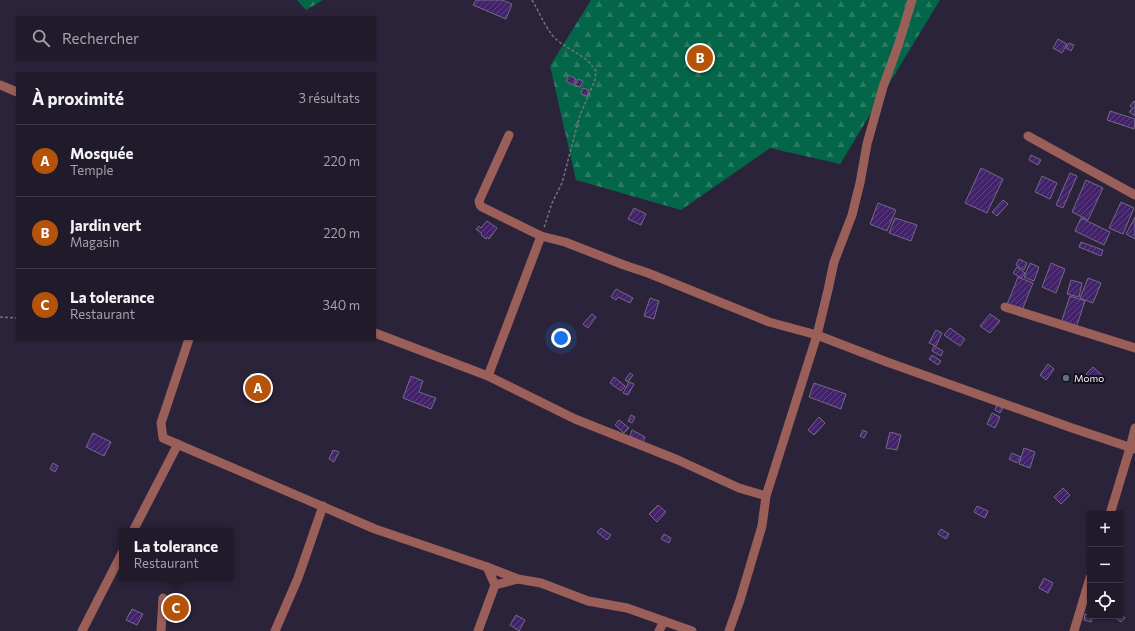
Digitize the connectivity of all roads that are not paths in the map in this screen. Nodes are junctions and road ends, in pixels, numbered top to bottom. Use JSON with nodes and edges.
{"nodes":[{"id":1,"x":912,"y":0,"type":"edge"},
{"id":2,"x":0,"y":85,"type":"edge"},
{"id":3,"x":16,"y":92,"type":"edge"},
{"id":4,"x":509,"y":135,"type":"dead end"},
{"id":5,"x":1028,"y":136,"type":"dead end"},
{"id":6,"x":1135,"y":196,"type":"edge"},
{"id":7,"x":541,"y":236,"type":"junction"},
{"id":8,"x":1005,"y":307,"type":"dead end"},
{"id":9,"x":376,"y":333,"type":"edge"},
{"id":10,"x":816,"y":335,"type":"junction"},
{"id":11,"x":189,"y":340,"type":"edge"},
{"id":12,"x":1135,"y":348,"type":"edge"},
{"id":13,"x":488,"y":376,"type":"junction"},
{"id":14,"x":1135,"y":428,"type":"edge"},
{"id":15,"x":178,"y":444,"type":"junction"},
{"id":16,"x":1133,"y":448,"type":"edge"},
{"id":17,"x":766,"y":496,"type":"junction"},
{"id":18,"x":324,"y":506,"type":"junction"},
{"id":19,"x":1111,"y":511,"type":"edge"},
{"id":20,"x":135,"y":528,"type":"edge"},
{"id":21,"x":119,"y":559,"type":"edge"},
{"id":22,"x":487,"y":567,"type":"junction"},
{"id":23,"x":518,"y":579,"type":"junction"},
{"id":24,"x":1088,"y":583,"type":"edge"},
{"id":25,"x":495,"y":585,"type":"junction"},
{"id":26,"x":163,"y":598,"type":"dead end"},
{"id":27,"x":664,"y":621,"type":"junction"},
{"id":28,"x":82,"y":631,"type":"edge"},
{"id":29,"x":161,"y":631,"type":"edge"},
{"id":30,"x":275,"y":631,"type":"edge"},
{"id":31,"x":478,"y":631,"type":"edge"},
{"id":32,"x":659,"y":631,"type":"edge"},
{"id":33,"x":692,"y":631,"type":"edge"},
{"id":34,"x":729,"y":631,"type":"edge"},
{"id":35,"x":1074,"y":631,"type":"edge"}],
"edges":[{"from":1,"to":10,"type":"street"},
{"from":2,"to":3,"type":"street"},
{"from":4,"to":7,"type":"street"},
{"from":5,"to":6,"type":"street"},
{"from":7,"to":10,"type":"street"},
{"from":7,"to":13,"type":"street"},
{"from":8,"to":12,"type":"street"},
{"from":9,"to":13,"type":"street"},
{"from":10,"to":16,"type":"street"},
{"from":10,"to":17,"type":"street"},
{"from":11,"to":15,"type":"street"},
{"from":13,"to":17,"type":"street"},
{"from":14,"to":16,"type":"street"},
{"from":15,"to":18,"type":"street"},
{"from":15,"to":20,"type":"street"},
{"from":16,"to":19,"type":"street"},
{"from":17,"to":34,"type":"street"},
{"from":18,"to":22,"type":"street"},
{"from":18,"to":30,"type":"street"},
{"from":21,"to":28,"type":"street"},
{"from":22,"to":23,"type":"street"},
{"from":22,"to":25,"type":"street"},
{"from":23,"to":25,"type":"street"},
{"from":23,"to":27,"type":"street"},
{"from":24,"to":35,"type":"street"},
{"from":25,"to":31,"type":"street"},
{"from":26,"to":29,"type":"street"},
{"from":27,"to":32,"type":"street"},
{"from":27,"to":33,"type":"street"}]}
